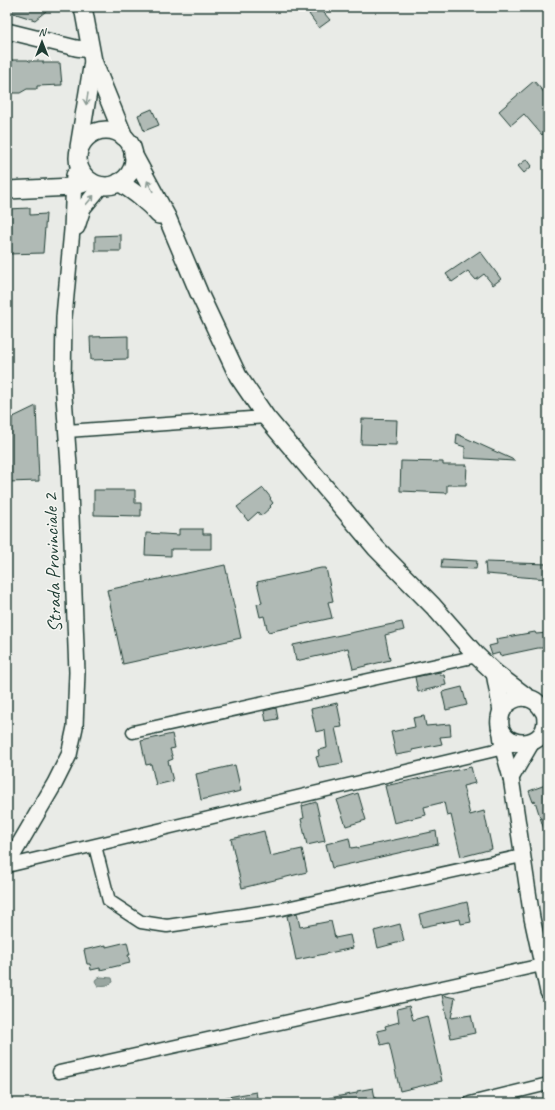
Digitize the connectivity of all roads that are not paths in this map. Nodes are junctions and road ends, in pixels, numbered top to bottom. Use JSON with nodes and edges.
{"nodes":[{"id":1,"x":83,"y":7,"type":"edge"},
{"id":2,"x":7,"y":31,"type":"edge"},
{"id":3,"x":92,"y":55,"type":"junction"},
{"id":4,"x":124,"y":137,"type":"junction"},
{"id":5,"x":133,"y":154,"type":"junction"},
{"id":6,"x":76,"y":168,"type":"junction"},
{"id":7,"x":119,"y":182,"type":"junction"},
{"id":8,"x":96,"y":183,"type":"junction"},
{"id":9,"x":7,"y":190,"type":"edge"},
{"id":10,"x":174,"y":233,"type":"junction"},
{"id":11,"x":71,"y":243,"type":"junction"},
{"id":12,"x":266,"y":417,"type":"junction"},
{"id":13,"x":66,"y":431,"type":"junction"},
{"id":14,"x":477,"y":656,"type":"junction"},
{"id":15,"x":495,"y":673,"type":"junction"},
{"id":16,"x":528,"y":698,"type":"junction"},
{"id":17,"x":546,"y":715,"type":"edge"},
{"id":18,"x":501,"y":718,"type":"junction"},
{"id":19,"x":133,"y":732,"type":"dead end"},
{"id":20,"x":535,"y":741,"type":"edge"},
{"id":21,"x":503,"y":748,"type":"junction"},
{"id":22,"x":511,"y":778,"type":"junction"},
{"id":23,"x":95,"y":846,"type":"junction"},
{"id":24,"x":522,"y":856,"type":"junction"},
{"id":25,"x":7,"y":866,"type":"edge"},
{"id":26,"x":542,"y":965,"type":"junction"},
{"id":27,"x":548,"y":992,"type":"edge"},
{"id":28,"x":59,"y":1072,"type":"dead end"},
{"id":29,"x":548,"y":1084,"type":"edge"},
{"id":30,"x":470,"y":1103,"type":"edge"}],
"edges":[{"from":1,"to":3,"type":"main road"},
{"from":2,"to":3,"type":"street"},
{"from":3,"to":4,"type":"main road"},
{"from":3,"to":6,"type":"main road","one_way":true},
{"from":4,"to":5,"type":"main road"},
{"from":4,"to":6,"type":"main road"},
{"from":5,"to":7,"type":"main road"},
{"from":10,"to":5,"type":"main road","one_way":true},
{"from":6,"to":8,"type":"main road"},
{"from":6,"to":8,"type":"main road"},
{"from":6,"to":9,"type":"main road"},
{"from":6,"to":11,"type":"street"},
{"from":7,"to":8,"type":"main road"},
{"from":7,"to":10,"type":"main road"},
{"from":11,"to":8,"type":"street","one_way":true},
{"from":10,"to":12,"type":"main road"},
{"from":11,"to":13,"type":"street","name":"Strada Provinciale 2"},
{"from":12,"to":13,"type":"street"},
{"from":12,"to":14,"type":"main road"},
{"from":13,"to":25,"type":"street","name":"Strada Provinciale 2"},
{"from":14,"to":15,"type":"main road"},
{"from":14,"to":19,"type":"street"},
{"from":15,"to":16,"type":"main road"},
{"from":15,"to":18,"type":"main road"},
{"from":16,"to":17,"type":"main road"},
{"from":16,"to":18,"type":"main road"},
{"from":17,"to":20,"type":"main road"},
{"from":18,"to":20,"type":"main road"},
{"from":18,"to":21,"type":"street"},
{"from":20,"to":21,"type":"street"},
{"from":20,"to":22,"type":"street"},
{"from":21,"to":22,"type":"street"},
{"from":21,"to":23,"type":"street"},
{"from":22,"to":24,"type":"street"},
{"from":23,"to":24,"type":"street"},
{"from":23,"to":25,"type":"street"},
{"from":24,"to":26,"type":"street"},
{"from":26,"to":27,"type":"street"},
{"from":26,"to":28,"type":"street"},
{"from":29,"to":30,"type":"street"}]}
